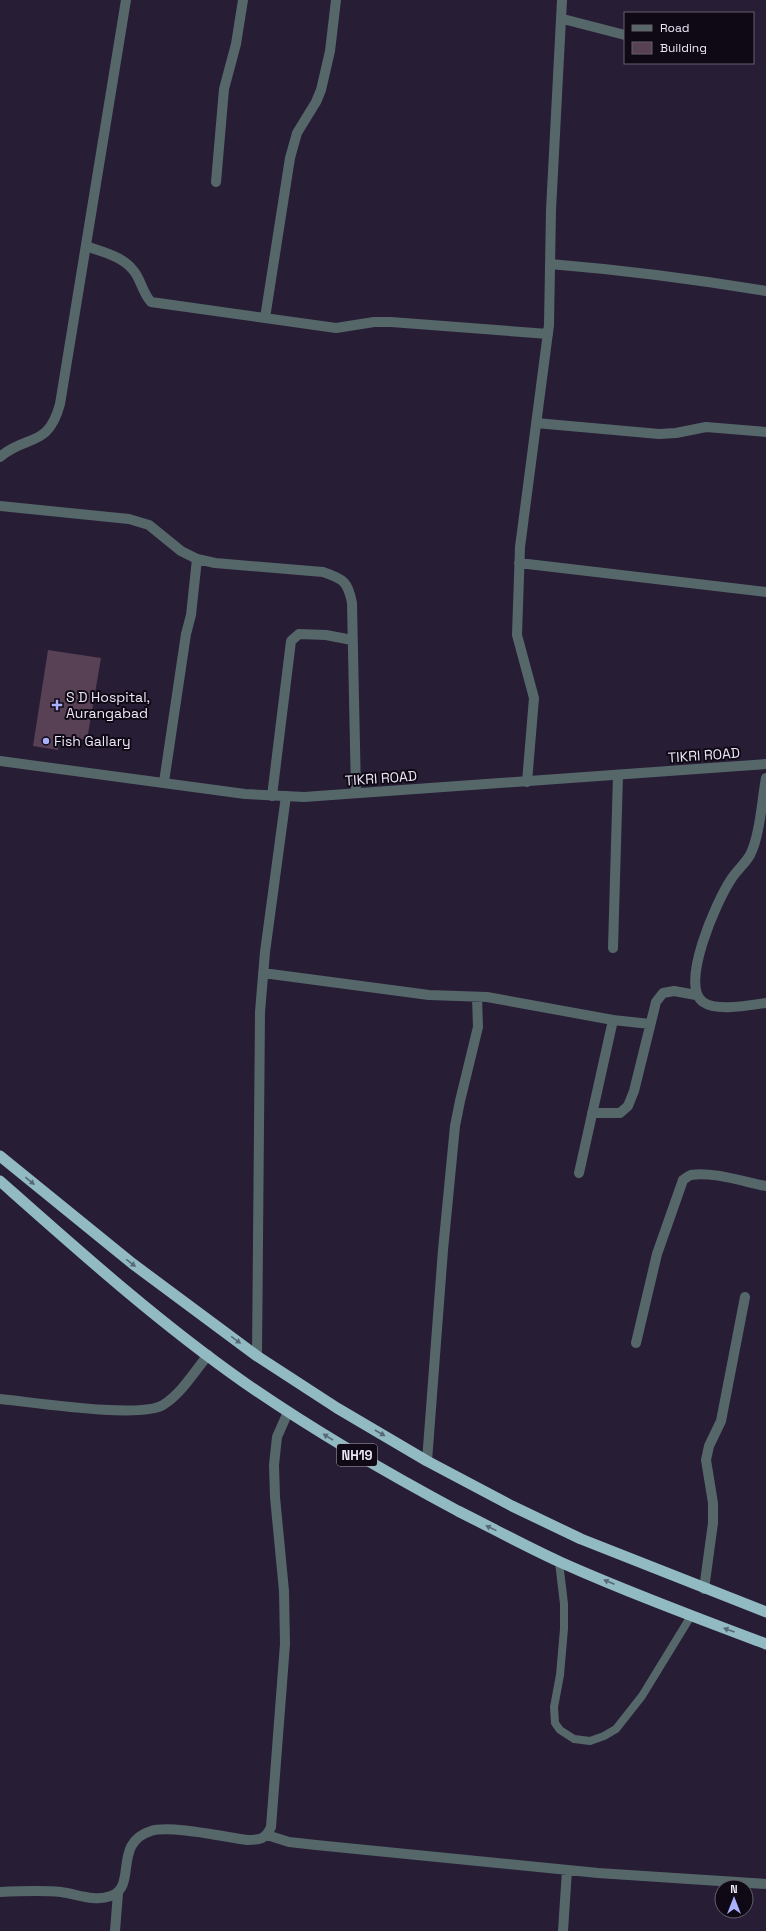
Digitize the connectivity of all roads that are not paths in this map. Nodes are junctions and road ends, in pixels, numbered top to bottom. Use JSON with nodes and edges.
{"nodes":[{"id":1,"x":126,"y":0,"type":"edge"},
{"id":2,"x":243,"y":0,"type":"edge"},
{"id":3,"x":336,"y":0,"type":"edge"},
{"id":4,"x":562,"y":0,"type":"edge"},
{"id":5,"x":563,"y":19,"type":"junction"},
{"id":6,"x":624,"y":35,"type":"edge"},
{"id":7,"x":216,"y":182,"type":"dead end"},
{"id":8,"x":86,"y":246,"type":"junction"},
{"id":9,"x":550,"y":264,"type":"junction"},
{"id":10,"x":766,"y":291,"type":"edge"},
{"id":11,"x":265,"y":318,"type":"junction"},
{"id":12,"x":548,"y":334,"type":"junction"},
{"id":13,"x":536,"y":423,"type":"junction"},
{"id":14,"x":766,"y":432,"type":"edge"},
{"id":15,"x":0,"y":457,"type":"edge"},
{"id":16,"x":0,"y":506,"type":"edge"},
{"id":17,"x":197,"y":559,"type":"junction"},
{"id":18,"x":519,"y":563,"type":"junction"},
{"id":19,"x":766,"y":592,"type":"edge"},
{"id":20,"x":352,"y":640,"type":"junction"},
{"id":21,"x":0,"y":761,"type":"edge"},
{"id":22,"x":766,"y":764,"type":"edge"},
{"id":23,"x":618,"y":775,"type":"junction"},
{"id":24,"x":766,"y":778,"type":"edge"},
{"id":25,"x":164,"y":782,"type":"junction"},
{"id":26,"x":527,"y":782,"type":"junction"},
{"id":27,"x":356,"y":793,"type":"junction"},
{"id":28,"x":272,"y":796,"type":"junction"},
{"id":29,"x":286,"y":796,"type":"junction"},
{"id":30,"x":613,"y":948,"type":"dead end"},
{"id":31,"x":262,"y":973,"type":"junction"},
{"id":32,"x":696,"y":995,"type":"junction"},
{"id":33,"x":476,"y":997,"type":"junction"},
{"id":34,"x":766,"y":1003,"type":"edge"},
{"id":35,"x":613,"y":1020,"type":"junction"},
{"id":36,"x":650,"y":1024,"type":"junction"},
{"id":37,"x":592,"y":1113,"type":"junction"},
{"id":38,"x":2,"y":1157,"type":"edge"},
{"id":39,"x":579,"y":1173,"type":"dead end"},
{"id":40,"x":0,"y":1181,"type":"edge"},
{"id":41,"x":766,"y":1186,"type":"edge"},
{"id":42,"x":745,"y":1297,"type":"dead end"},
{"id":43,"x":636,"y":1343,"type":"dead end"},
{"id":44,"x":208,"y":1355,"type":"junction"},
{"id":45,"x":257,"y":1356,"type":"junction"},
{"id":46,"x":0,"y":1399,"type":"edge"},
{"id":47,"x":288,"y":1412,"type":"junction"},
{"id":48,"x":427,"y":1461,"type":"junction"},
{"id":49,"x":559,"y":1562,"type":"junction"},
{"id":50,"x":704,"y":1589,"type":"junction"},
{"id":51,"x":766,"y":1612,"type":"edge"},
{"id":52,"x":691,"y":1616,"type":"junction"},
{"id":53,"x":766,"y":1644,"type":"edge"},
{"id":54,"x":267,"y":1835,"type":"junction"},
{"id":55,"x":567,"y":1870,"type":"junction"},
{"id":56,"x":766,"y":1884,"type":"edge"},
{"id":57,"x":0,"y":1892,"type":"edge"},
{"id":58,"x":118,"y":1893,"type":"junction"},
{"id":59,"x":114,"y":1931,"type":"edge"},
{"id":60,"x":563,"y":1931,"type":"edge"}],
"edges":[{"from":1,"to":8,"type":"street"},
{"from":2,"to":7,"type":"street"},
{"from":3,"to":11,"type":"street"},
{"from":4,"to":5,"type":"street"},
{"from":5,"to":6,"type":"street"},
{"from":5,"to":9,"type":"street"},
{"from":8,"to":11,"type":"street"},
{"from":8,"to":15,"type":"street"},
{"from":9,"to":10,"type":"street"},
{"from":9,"to":12,"type":"street"},
{"from":11,"to":12,"type":"street"},
{"from":12,"to":13,"type":"street"},
{"from":13,"to":14,"type":"street"},
{"from":13,"to":18,"type":"street"},
{"from":16,"to":17,"type":"street"},
{"from":17,"to":20,"type":"street"},
{"from":17,"to":25,"type":"street"},
{"from":18,"to":19,"type":"street"},
{"from":18,"to":26,"type":"street"},
{"from":20,"to":27,"type":"street"},
{"from":20,"to":28,"type":"street"},
{"from":21,"to":25,"type":"street","name":"TIKRI ROAD"},
{"from":22,"to":23,"type":"street","name":"TIKRI ROAD"},
{"from":23,"to":26,"type":"street","name":"TIKRI ROAD"},
{"from":23,"to":30,"type":"street"},
{"from":24,"to":32,"type":"street"},
{"from":25,"to":28,"type":"street","name":"TIKRI ROAD"},
{"from":26,"to":27,"type":"street","name":"TIKRI ROAD"},
{"from":27,"to":29,"type":"street","name":"TIKRI ROAD"},
{"from":28,"to":29,"type":"street","name":"TIKRI ROAD"},
{"from":29,"to":31,"type":"street"},
{"from":31,"to":33,"type":"street"},
{"from":31,"to":45,"type":"street"},
{"from":32,"to":34,"type":"street"},
{"from":32,"to":36,"type":"street"},
{"from":33,"to":35,"type":"street"},
{"from":33,"to":48,"type":"street"},
{"from":35,"to":36,"type":"street"},
{"from":35,"to":37,"type":"street"},
{"from":36,"to":37,"type":"street"},
{"from":37,"to":39,"type":"street"},
{"from":38,"to":45,"type":"highway","number":"NH19","one_way":true},
{"from":40,"to":44,"type":"highway","number":"NH19"},
{"from":41,"to":43,"type":"street"},
{"from":42,"to":50,"type":"street"},
{"from":44,"to":46,"type":"street"},
{"from":44,"to":47,"type":"highway","number":"NH19"},
{"from":45,"to":48,"type":"highway","number":"NH19","one_way":true},
{"from":49,"to":47,"type":"highway","number":"NH19","one_way":true},
{"from":47,"to":54,"type":"street"},
{"from":48,"to":50,"type":"highway","number":"NH19"},
{"from":52,"to":49,"type":"highway","number":"NH19","one_way":true},
{"from":49,"to":52,"type":"lane"},
{"from":50,"to":51,"type":"highway","number":"NH19"},
{"from":53,"to":52,"type":"highway","number":"NH19","one_way":true},
{"from":54,"to":55,"type":"street"},
{"from":54,"to":58,"type":"street"},
{"from":55,"to":56,"type":"street"},
{"from":55,"to":60,"type":"street"},
{"from":57,"to":58,"type":"street"},
{"from":58,"to":59,"type":"street"}]}
